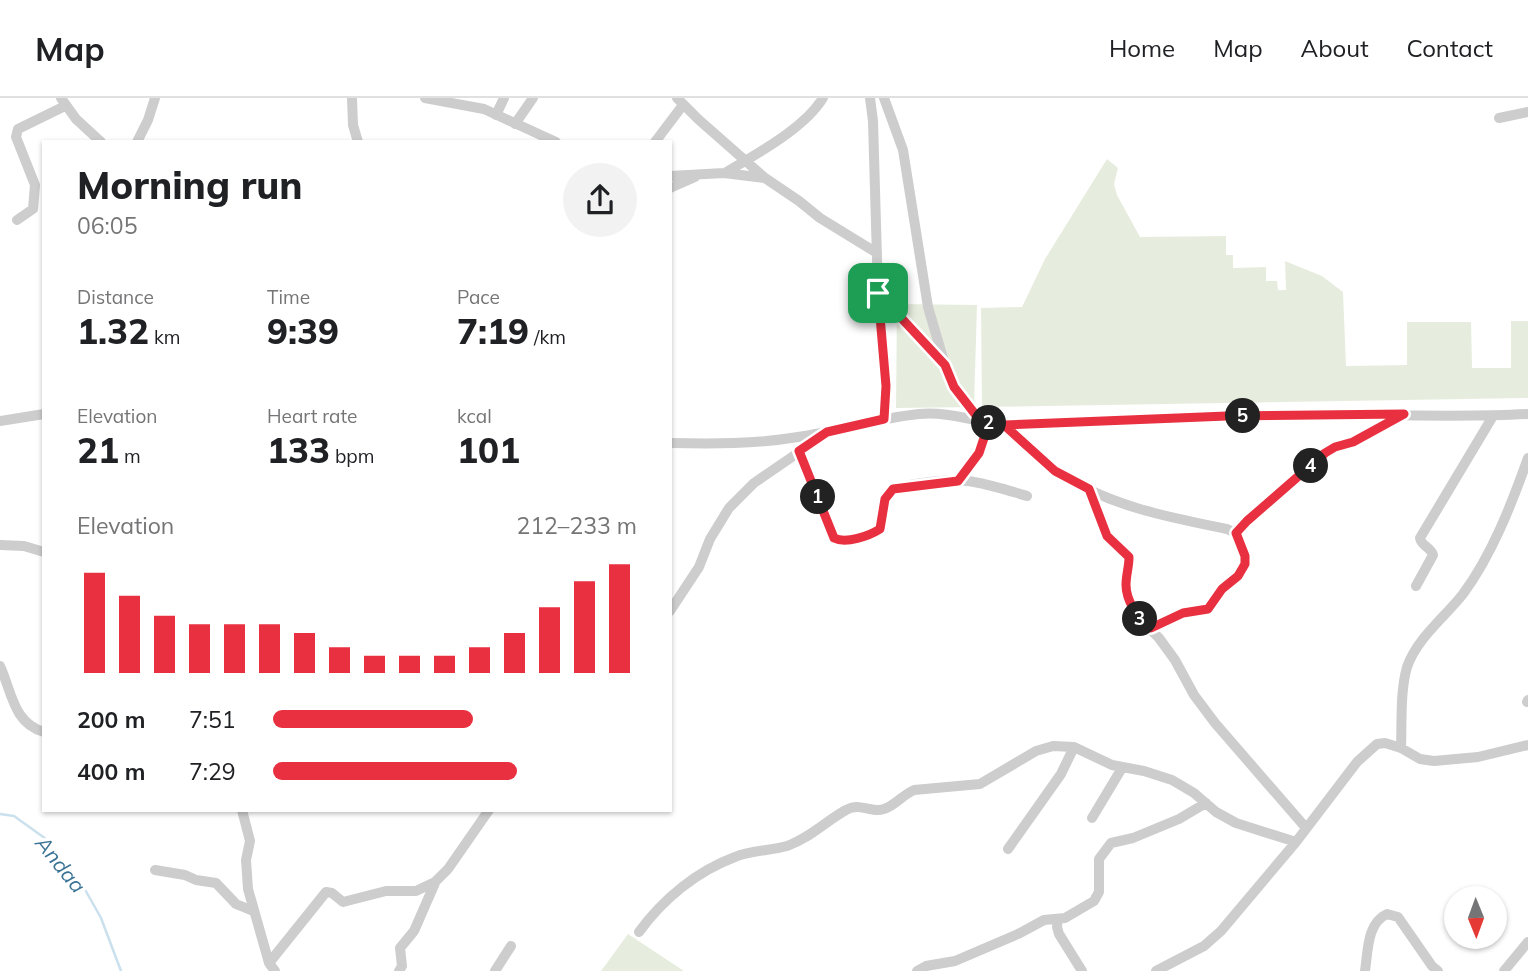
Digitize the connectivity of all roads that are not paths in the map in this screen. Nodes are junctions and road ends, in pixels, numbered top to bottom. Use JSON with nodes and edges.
{"nodes":[{"id":1,"x":155,"y":98,"type":"edge"},
{"id":2,"x":352,"y":98,"type":"edge"},
{"id":3,"x":425,"y":98,"type":"edge"},
{"id":4,"x":477,"y":98,"type":"edge"},
{"id":5,"x":504,"y":98,"type":"edge"},
{"id":6,"x":533,"y":98,"type":"edge"},
{"id":7,"x":822,"y":98,"type":"edge"},
{"id":8,"x":870,"y":98,"type":"edge"},
{"id":9,"x":884,"y":98,"type":"edge"},
{"id":10,"x":63,"y":102,"type":"edge"},
{"id":11,"x":680,"y":102,"type":"edge"},
{"id":12,"x":484,"y":110,"type":"junction"},
{"id":13,"x":1528,"y":112,"type":"edge"},
{"id":14,"x":496,"y":115,"type":"junction"},
{"id":15,"x":1499,"y":118,"type":"dead end"},
{"id":16,"x":515,"y":124,"type":"junction"},
{"id":17,"x":99,"y":140,"type":"edge"},
{"id":18,"x":138,"y":140,"type":"edge"},
{"id":19,"x":357,"y":140,"type":"edge"},
{"id":20,"x":551,"y":140,"type":"edge"},
{"id":21,"x":656,"y":140,"type":"edge"},
{"id":22,"x":746,"y":159,"type":"junction"},
{"id":23,"x":704,"y":173,"type":"junction"},
{"id":24,"x":724,"y":173,"type":"junction"},
{"id":25,"x":672,"y":176,"type":"edge"},
{"id":26,"x":765,"y":178,"type":"junction"},
{"id":27,"x":672,"y":187,"type":"edge"},
{"id":28,"x":17,"y":220,"type":"dead end"},
{"id":29,"x":877,"y":253,"type":"junction"},
{"id":30,"x":878,"y":293,"type":"junction"},
{"id":31,"x":945,"y":365,"type":"junction"},
{"id":32,"x":42,"y":414,"type":"edge"},
{"id":33,"x":1404,"y":414,"type":"junction"},
{"id":34,"x":1528,"y":414,"type":"edge"},
{"id":35,"x":1493,"y":416,"type":"junction"},
{"id":36,"x":884,"y":419,"type":"junction"},
{"id":37,"x":1,"y":422,"type":"edge"},
{"id":38,"x":986,"y":423,"type":"junction"},
{"id":39,"x":1004,"y":425,"type":"junction"},
{"id":40,"x":827,"y":432,"type":"junction"},
{"id":41,"x":672,"y":443,"type":"edge"},
{"id":42,"x":799,"y":451,"type":"junction"},
{"id":43,"x":1528,"y":458,"type":"edge"},
{"id":44,"x":958,"y":481,"type":"junction"},
{"id":45,"x":1089,"y":489,"type":"junction"},
{"id":46,"x":1027,"y":496,"type":"dead end"},
{"id":47,"x":1236,"y":533,"type":"junction"},
{"id":48,"x":0,"y":545,"type":"edge"},
{"id":49,"x":42,"y":551,"type":"edge"},
{"id":50,"x":1416,"y":586,"type":"dead end"},
{"id":51,"x":672,"y":608,"type":"edge"},
{"id":52,"x":1151,"y":628,"type":"junction"},
{"id":53,"x":0,"y":666,"type":"edge"},
{"id":54,"x":42,"y":731,"type":"edge"},
{"id":55,"x":1528,"y":745,"type":"edge"},
{"id":56,"x":1074,"y":747,"type":"junction"},
{"id":57,"x":1401,"y":748,"type":"junction"},
{"id":58,"x":1122,"y":768,"type":"junction"},
{"id":59,"x":1206,"y":803,"type":"junction"},
{"id":60,"x":243,"y":812,"type":"edge"},
{"id":61,"x":488,"y":812,"type":"edge"},
{"id":62,"x":1092,"y":818,"type":"dead end"},
{"id":63,"x":1306,"y":828,"type":"junction"},
{"id":64,"x":1296,"y":842,"type":"junction"},
{"id":65,"x":1008,"y":849,"type":"dead end"},
{"id":66,"x":155,"y":870,"type":"dead end"},
{"id":67,"x":435,"y":883,"type":"junction"},
{"id":68,"x":253,"y":911,"type":"junction"},
{"id":69,"x":1058,"y":919,"type":"junction"},
{"id":70,"x":639,"y":932,"type":"dead end"},
{"id":71,"x":1528,"y":942,"type":"edge"},
{"id":72,"x":511,"y":946,"type":"dead end"},
{"id":73,"x":272,"y":967,"type":"edge"},
{"id":74,"x":400,"y":971,"type":"edge"},
{"id":75,"x":495,"y":971,"type":"edge"},
{"id":76,"x":917,"y":971,"type":"edge"},
{"id":77,"x":1082,"y":971,"type":"edge"},
{"id":78,"x":1156,"y":971,"type":"edge"},
{"id":79,"x":1365,"y":971,"type":"edge"},
{"id":80,"x":1438,"y":971,"type":"edge"},
{"id":81,"x":1504,"y":971,"type":"edge"}],
"edges":[{"from":1,"to":18,"type":"street"},
{"from":2,"to":19,"type":"street"},
{"from":3,"to":12,"type":"street"},
{"from":4,"to":12,"type":"street"},
{"from":5,"to":14,"type":"street"},
{"from":6,"to":16,"type":"street"},
{"from":7,"to":22,"type":"street"},
{"from":8,"to":29,"type":"street"},
{"from":9,"to":31,"type":"street"},
{"from":10,"to":17,"type":"street"},
{"from":10,"to":28,"type":"street"},
{"from":11,"to":21,"type":"street"},
{"from":11,"to":22,"type":"street"},
{"from":12,"to":14,"type":"street"},
{"from":13,"to":15,"type":"street"},
{"from":14,"to":16,"type":"street"},
{"from":16,"to":20,"type":"street"},
{"from":22,"to":24,"type":"street"},
{"from":22,"to":26,"type":"street"},
{"from":23,"to":24,"type":"street"},
{"from":23,"to":25,"type":"street"},
{"from":23,"to":27,"type":"street"},
{"from":24,"to":26,"type":"street"},
{"from":26,"to":29,"type":"street"},
{"from":29,"to":30,"type":"street"},
{"from":30,"to":31,"type":"street"},
{"from":30,"to":36,"type":"street"},
{"from":31,"to":38,"type":"street"},
{"from":32,"to":37,"type":"street"},
{"from":33,"to":35,"type":"street"},
{"from":33,"to":39,"type":"street"},
{"from":33,"to":47,"type":"street"},
{"from":34,"to":35,"type":"street"},
{"from":35,"to":50,"type":"street"},
{"from":36,"to":38,"type":"street"},
{"from":36,"to":40,"type":"street"},
{"from":38,"to":39,"type":"street"},
{"from":38,"to":44,"type":"street"},
{"from":39,"to":45,"type":"street"},
{"from":40,"to":41,"type":"street"},
{"from":40,"to":42,"type":"street"},
{"from":42,"to":44,"type":"street"},
{"from":42,"to":51,"type":"street"},
{"from":43,"to":57,"type":"street"},
{"from":44,"to":46,"type":"street"},
{"from":45,"to":47,"type":"street"},
{"from":45,"to":52,"type":"street"},
{"from":47,"to":52,"type":"street"},
{"from":48,"to":49,"type":"street"},
{"from":52,"to":63,"type":"street"},
{"from":53,"to":54,"type":"street"},
{"from":55,"to":57,"type":"street"},
{"from":56,"to":58,"type":"street"},
{"from":56,"to":65,"type":"street"},
{"from":56,"to":70,"type":"street"},
{"from":57,"to":63,"type":"street"},
{"from":58,"to":59,"type":"street"},
{"from":58,"to":62,"type":"street"},
{"from":59,"to":64,"type":"street"},
{"from":59,"to":69,"type":"street"},
{"from":60,"to":68,"type":"street"},
{"from":61,"to":67,"type":"street"},
{"from":63,"to":64,"type":"street"},
{"from":64,"to":78,"type":"street"},
{"from":66,"to":68,"type":"street"},
{"from":67,"to":73,"type":"street"},
{"from":67,"to":74,"type":"street"},
{"from":68,"to":73,"type":"street"},
{"from":69,"to":76,"type":"street"},
{"from":69,"to":77,"type":"street"},
{"from":71,"to":81,"type":"street"},
{"from":72,"to":75,"type":"street"},
{"from":79,"to":80,"type":"street"}]}
